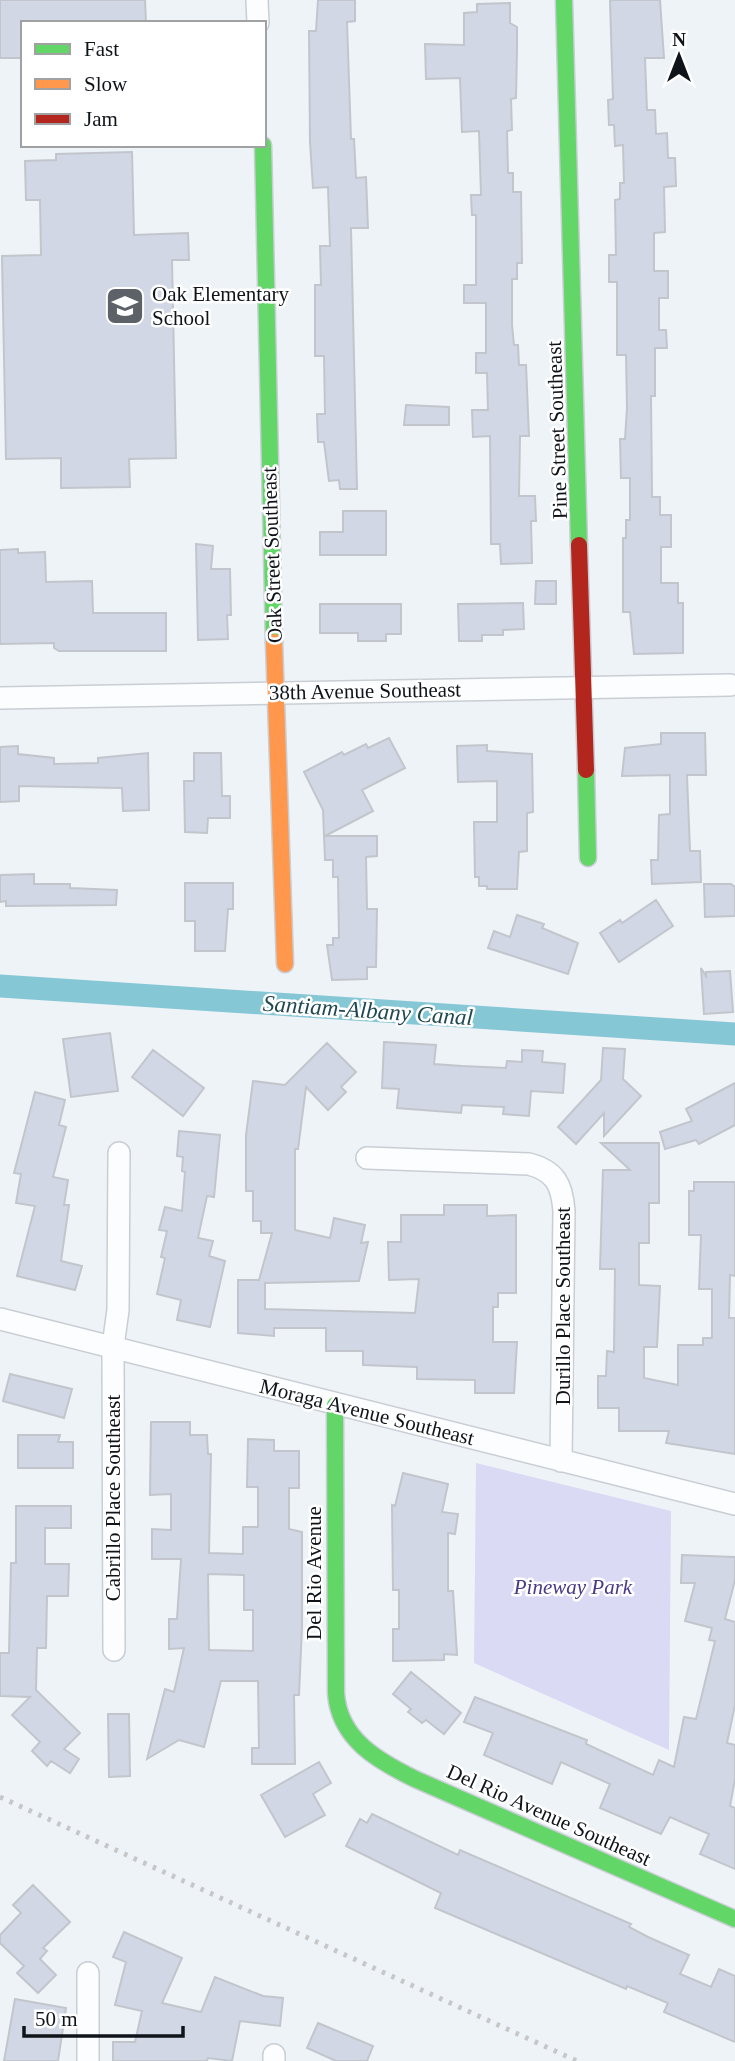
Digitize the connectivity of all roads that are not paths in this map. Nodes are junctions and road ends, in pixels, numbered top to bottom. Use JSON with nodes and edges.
{"nodes":[{"id":1,"x":257,"y":0,"type":"edge"},
{"id":2,"x":564,"y":0,"type":"edge"},
{"id":3,"x":258,"y":21,"type":"edge"},
{"id":4,"x":263,"y":147,"type":"edge"},
{"id":5,"x":730,"y":685,"type":"dead end"},
{"id":6,"x":586,"y":686,"type":"junction"},
{"id":7,"x":278,"y":694,"type":"junction"},
{"id":8,"x":0,"y":698,"type":"edge"},
{"id":9,"x":588,"y":859,"type":"dead end"},
{"id":10,"x":285,"y":964,"type":"dead end"},
{"id":11,"x":118,"y":1153,"type":"dead end"},
{"id":12,"x":367,"y":1158,"type":"dead end"},
{"id":13,"x":0,"y":1319,"type":"edge"},
{"id":14,"x":113,"y":1346,"type":"junction"},
{"id":15,"x":335,"y":1405,"type":"junction"},
{"id":16,"x":561,"y":1461,"type":"junction"},
{"id":17,"x":735,"y":1504,"type":"edge"},
{"id":18,"x":114,"y":1650,"type":"dead end"},
{"id":19,"x":354,"y":1737,"type":"joint"},
{"id":20,"x":735,"y":1919,"type":"edge"},
{"id":21,"x":88,"y":1972,"type":"dead end"},
{"id":22,"x":88,"y":2061,"type":"edge"}],
"edges":[{"from":1,"to":3,"type":"street"},
{"from":2,"to":6,"type":"street","name":"Pine Street Southeast"},
{"from":4,"to":7,"type":"street","name":"Oak Street Southeast"},
{"from":5,"to":6,"type":"street","name":"38th Avenue Southeast"},
{"from":6,"to":7,"type":"street","name":"38th Avenue Southeast"},
{"from":6,"to":9,"type":"street","name":"Pine Street Southeast"},
{"from":7,"to":8,"type":"street","name":"38th Avenue Southeast"},
{"from":7,"to":10,"type":"street","name":"Oak Street Southeast"},
{"from":11,"to":14,"type":"street","name":"Cabrillo Place Southeast"},
{"from":12,"to":16,"type":"street","name":"Durillo Place Southeast"},
{"from":13,"to":14,"type":"street","name":"Moraga Avenue Southeast"},
{"from":14,"to":15,"type":"street","name":"Moraga Avenue Southeast"},
{"from":14,"to":18,"type":"street","name":"Cabrillo Place Southeast"},
{"from":15,"to":16,"type":"street","name":"Moraga Avenue Southeast"},
{"from":15,"to":19,"type":"street","name":"Del Rio Avenue"},
{"from":16,"to":17,"type":"street","name":"Moraga Avenue Southeast"},
{"from":19,"to":20,"type":"street","name":"Del Rio Avenue Southeast"},
{"from":21,"to":22,"type":"street"}]}
